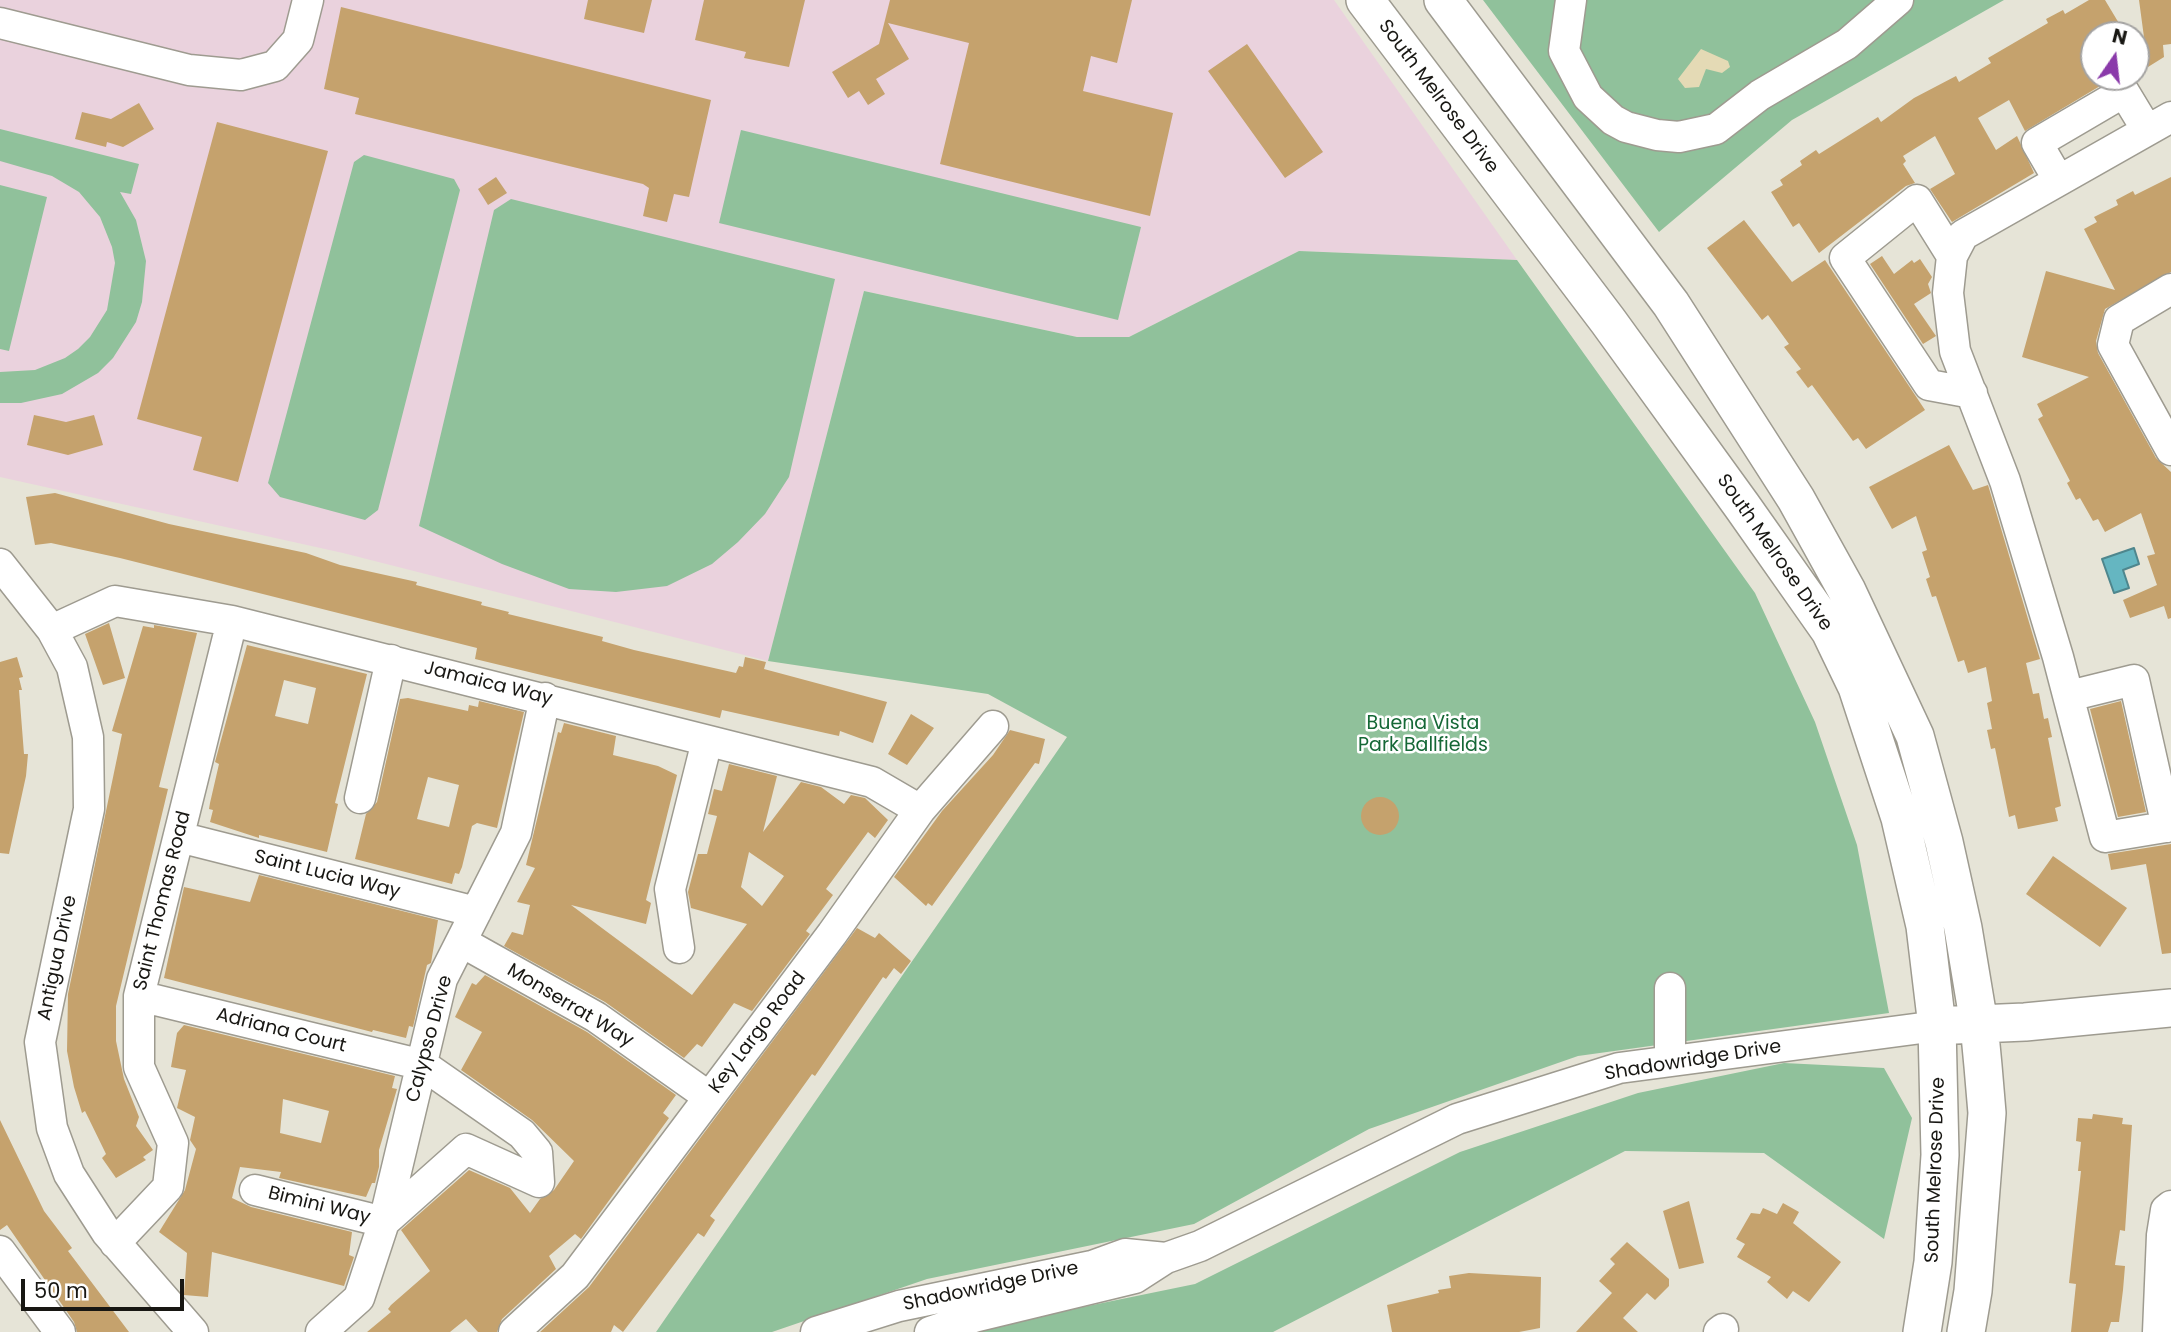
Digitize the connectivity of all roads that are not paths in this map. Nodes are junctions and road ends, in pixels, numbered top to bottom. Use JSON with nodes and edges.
{"nodes":[{"id":1,"x":308,"y":0,"type":"edge"},
{"id":2,"x":1365,"y":0,"type":"edge"},
{"id":3,"x":1443,"y":0,"type":"edge"},
{"id":4,"x":1571,"y":0,"type":"edge"},
{"id":5,"x":1898,"y":0,"type":"edge"},
{"id":6,"x":0,"y":23,"type":"edge"},
{"id":7,"x":2159,"y":124,"type":"edge"},
{"id":8,"x":2058,"y":179,"type":"junction"},
{"id":9,"x":1952,"y":256,"type":"junction"},
{"id":10,"x":2171,"y":289,"type":"edge"},
{"id":11,"x":1972,"y":393,"type":"junction"},
{"id":12,"x":2171,"y":450,"type":"edge"},
{"id":13,"x":0,"y":564,"type":"edge"},
{"id":14,"x":232,"y":621,"type":"junction"},
{"id":15,"x":52,"y":630,"type":"junction"},
{"id":16,"x":391,"y":660,"type":"junction"},
{"id":17,"x":2068,"y":696,"type":"junction"},
{"id":18,"x":545,"y":698,"type":"junction"},
{"id":19,"x":993,"y":726,"type":"dead end"},
{"id":20,"x":707,"y":740,"type":"junction"},
{"id":21,"x":360,"y":798,"type":"dead end"},
{"id":22,"x":920,"y":810,"type":"junction"},
{"id":23,"x":2169,"y":826,"type":"edge"},
{"id":24,"x":178,"y":838,"type":"junction"},
{"id":25,"x":476,"y":912,"type":"junction"},
{"id":26,"x":462,"y":942,"type":"junction"},
{"id":27,"x":679,"y":948,"type":"dead end"},
{"id":28,"x":1670,"y":988,"type":"dead end"},
{"id":29,"x":139,"y":996,"type":"junction"},
{"id":30,"x":2171,"y":1008,"type":"edge"},
{"id":31,"x":1979,"y":1024,"type":"junction"},
{"id":32,"x":1937,"y":1026,"type":"junction"},
{"id":33,"x":1670,"y":1061,"type":"junction"},
{"id":34,"x":422,"y":1065,"type":"junction"},
{"id":35,"x":709,"y":1097,"type":"junction"},
{"id":36,"x":255,"y":1190,"type":"dead end"},
{"id":37,"x":2171,"y":1206,"type":"edge"},
{"id":38,"x":384,"y":1222,"type":"junction"},
{"id":39,"x":115,"y":1243,"type":"junction"},
{"id":40,"x":0,"y":1251,"type":"edge"},
{"id":41,"x":1166,"y":1258,"type":"junction"},
{"id":42,"x":336,"y":1327,"type":"edge"},
{"id":43,"x":60,"y":1332,"type":"edge"},
{"id":44,"x":193,"y":1332,"type":"edge"},
{"id":45,"x":514,"y":1332,"type":"edge"},
{"id":46,"x":816,"y":1332,"type":"edge"},
{"id":47,"x":930,"y":1332,"type":"edge"},
{"id":48,"x":1922,"y":1332,"type":"edge"},
{"id":49,"x":1966,"y":1332,"type":"edge"},
{"id":50,"x":2158,"y":1332,"type":"edge"}],
"edges":[{"from":1,"to":6,"type":"street"},
{"from":2,"to":32,"type":"main road","name":"South Melrose Drive"},
{"from":3,"to":31,"type":"main road","name":"South Melrose Drive"},
{"from":4,"to":5,"type":"street"},
{"from":7,"to":8,"type":"street"},
{"from":7,"to":8,"type":"street"},
{"from":8,"to":9,"type":"street"},
{"from":9,"to":11,"type":"street"},
{"from":9,"to":11,"type":"street"},
{"from":10,"to":12,"type":"street"},
{"from":11,"to":17,"type":"street"},
{"from":13,"to":15,"type":"street","name":"Antigua Drive"},
{"from":14,"to":15,"type":"street","name":"Jamaica Way"},
{"from":14,"to":16,"type":"street","name":"Jamaica Way"},
{"from":14,"to":24,"type":"street","name":"Saint Thomas Road"},
{"from":15,"to":39,"type":"street","name":"Antigua Drive"},
{"from":16,"to":18,"type":"street","name":"Jamaica Way"},
{"from":16,"to":21,"type":"street"},
{"from":17,"to":23,"type":"street"},
{"from":17,"to":23,"type":"street"},
{"from":18,"to":20,"type":"street","name":"Jamaica Way"},
{"from":18,"to":25,"type":"street","name":"Calypso Drive"},
{"from":19,"to":22,"type":"street","name":"Key Largo Road"},
{"from":20,"to":22,"type":"street","name":"Jamaica Way"},
{"from":20,"to":27,"type":"street"},
{"from":22,"to":35,"type":"street","name":"Key Largo Road"},
{"from":24,"to":25,"type":"street","name":"Saint Lucia Way"},
{"from":24,"to":29,"type":"street","name":"Saint Thomas Road"},
{"from":25,"to":26,"type":"street","name":"Calypso Drive"},
{"from":26,"to":34,"type":"street","name":"Calypso Drive"},
{"from":26,"to":35,"type":"street","name":"Monserrat Way"},
{"from":28,"to":33,"type":"street"},
{"from":29,"to":34,"type":"street","name":"Adriana Court"},
{"from":29,"to":39,"type":"street","name":"Saint Thomas Road"},
{"from":30,"to":31,"type":"main road","name":"Shadowridge Drive"},
{"from":31,"to":32,"type":"main road","name":"Shadowridge Drive"},
{"from":31,"to":49,"type":"main road","name":"South Melrose Drive"},
{"from":32,"to":33,"type":"street","name":"Shadowridge Drive"},
{"from":32,"to":48,"type":"main road","name":"South Melrose Drive"},
{"from":33,"to":41,"type":"street","name":"Shadowridge Drive"},
{"from":34,"to":38,"type":"street","name":"Calypso Drive"},
{"from":34,"to":38,"type":"street"},
{"from":35,"to":45,"type":"street","name":"Key Largo Road"},
{"from":36,"to":38,"type":"street","name":"Bimini Way"},
{"from":37,"to":50,"type":"street"},
{"from":38,"to":42,"type":"street","name":"Calypso Drive"},
{"from":39,"to":44,"type":"street","name":"Antigua Drive"},
{"from":40,"to":43,"type":"street"},
{"from":41,"to":46,"type":"street","name":"Shadowridge Drive"},
{"from":41,"to":47,"type":"street","name":"Shadowridge Drive"}]}
